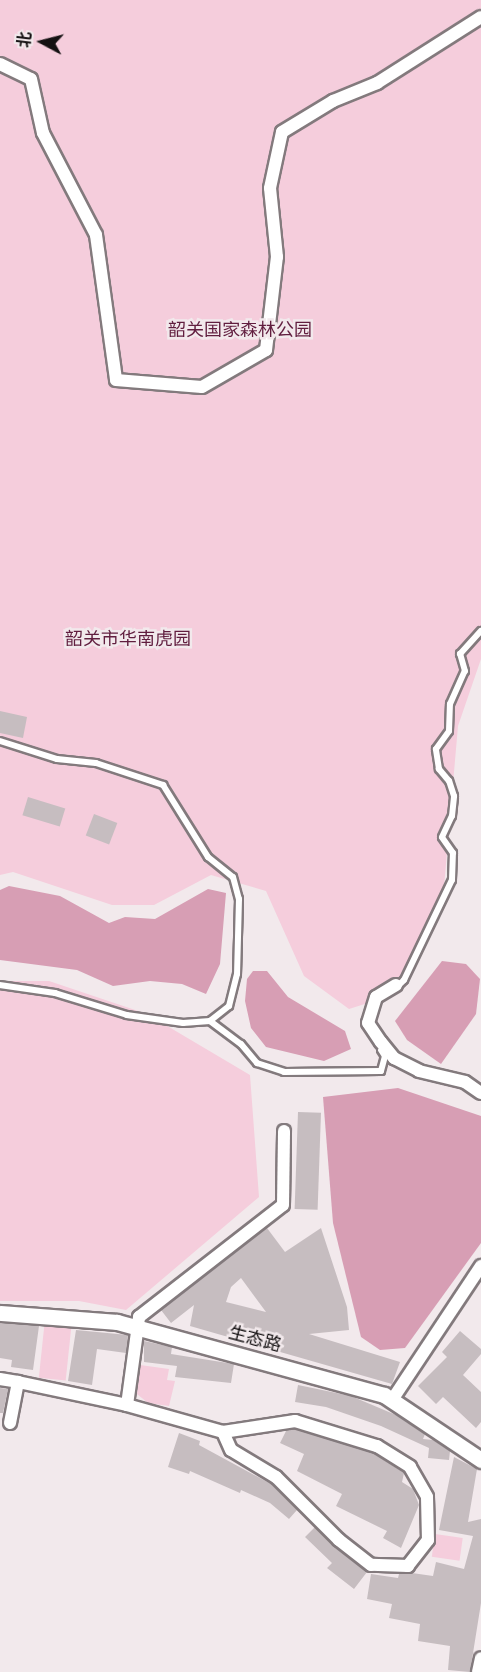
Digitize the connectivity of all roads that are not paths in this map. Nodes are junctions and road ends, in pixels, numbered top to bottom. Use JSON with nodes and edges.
{"nodes":[{"id":1,"x":481,"y":17,"type":"edge"},
{"id":2,"x":0,"y":64,"type":"edge"},
{"id":3,"x":481,"y":631,"type":"edge"},
{"id":4,"x":0,"y":741,"type":"edge"},
{"id":5,"x":396,"y":985,"type":"dead end"},
{"id":6,"x":0,"y":986,"type":"edge"},
{"id":7,"x":372,"y":1010,"type":"junction"},
{"id":8,"x":210,"y":1021,"type":"junction"},
{"id":9,"x":481,"y":1093,"type":"edge"},
{"id":10,"x":284,"y":1131,"type":"dead end"},
{"id":11,"x":481,"y":1266,"type":"edge"},
{"id":12,"x":0,"y":1313,"type":"edge"},
{"id":13,"x":137,"y":1327,"type":"junction"},
{"id":14,"x":0,"y":1379,"type":"edge"},
{"id":15,"x":18,"y":1382,"type":"junction"},
{"id":16,"x":392,"y":1400,"type":"junction"},
{"id":17,"x":127,"y":1405,"type":"junction"},
{"id":18,"x":10,"y":1423,"type":"dead end"},
{"id":19,"x":223,"y":1432,"type":"junction"},
{"id":20,"x":481,"y":1460,"type":"edge"},
{"id":21,"x":481,"y":1658,"type":"edge"},
{"id":22,"x":478,"y":1672,"type":"edge"}],
"edges":[{"from":1,"to":2,"type":"street"},
{"from":3,"to":7,"type":"lane"},
{"from":4,"to":8,"type":"lane"},
{"from":5,"to":7,"type":"street"},
{"from":6,"to":8,"type":"lane"},
{"from":7,"to":8,"type":"lane"},
{"from":7,"to":9,"type":"street"},
{"from":10,"to":13,"type":"street"},
{"from":11,"to":16,"type":"street"},
{"from":12,"to":13,"type":"street","name":"生态路"},
{"from":13,"to":16,"type":"street","name":"生态路"},
{"from":13,"to":17,"type":"street"},
{"from":14,"to":15,"type":"street"},
{"from":15,"to":17,"type":"street"},
{"from":15,"to":18,"type":"street"},
{"from":16,"to":20,"type":"street","name":"生态路"},
{"from":17,"to":19,"type":"street"},
{"from":19,"to":19,"type":"street"},
{"from":21,"to":22,"type":"street"}]}
